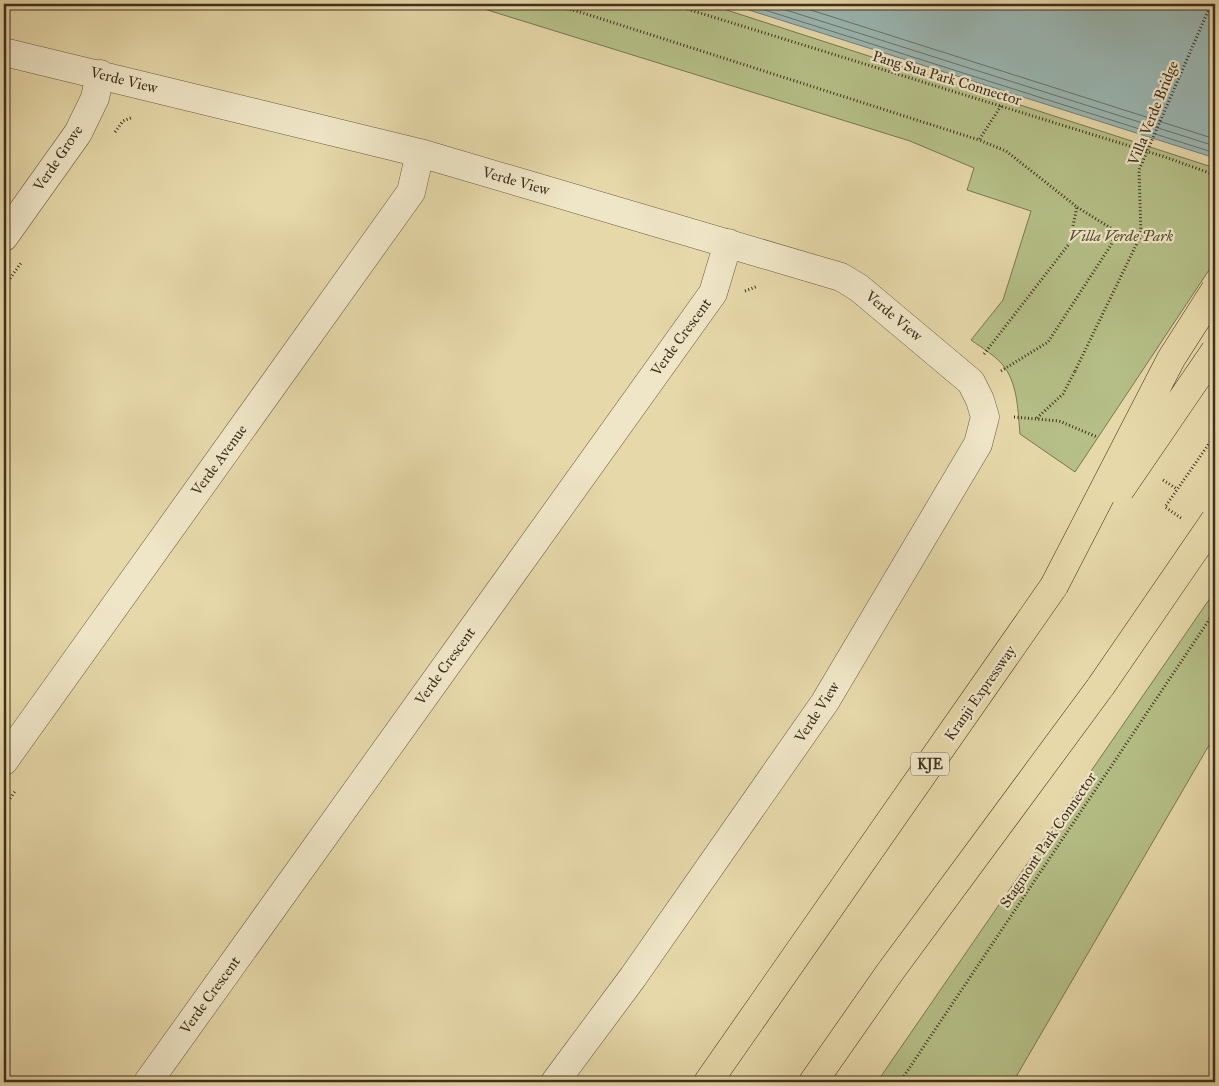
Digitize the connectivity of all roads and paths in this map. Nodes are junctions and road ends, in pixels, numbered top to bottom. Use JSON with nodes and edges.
{"nodes":[{"id":1,"x":546,"y":4,"type":"edge"},
{"id":2,"x":670,"y":4,"type":"edge"},
{"id":3,"x":1211,"y":4,"type":"edge"},
{"id":4,"x":4,"y":52,"type":"edge"},
{"id":5,"x":100,"y":74,"type":"junction"},
{"id":6,"x":1001,"y":106,"type":"junction"},
{"id":7,"x":979,"y":140,"type":"junction"},
{"id":8,"x":420,"y":153,"type":"junction"},
{"id":9,"x":1215,"y":175,"type":"edge"},
{"id":10,"x":1077,"y":207,"type":"junction"},
{"id":11,"x":4,"y":237,"type":"edge"},
{"id":12,"x":728,"y":243,"type":"junction"},
{"id":13,"x":1215,"y":290,"type":"edge"},
{"id":14,"x":1215,"y":351,"type":"edge"},
{"id":15,"x":989,"y":360,"type":"dead end"},
{"id":16,"x":995,"y":365,"type":"dead end"},
{"id":17,"x":1001,"y":371,"type":"junction"},
{"id":18,"x":1005,"y":378,"type":"dead end"},
{"id":19,"x":1013,"y":409,"type":"dead end"},
{"id":20,"x":1215,"y":435,"type":"edge"},
{"id":21,"x":1178,"y":489,"type":"dead end"},
{"id":22,"x":1215,"y":520,"type":"edge"},
{"id":23,"x":1054,"y":586,"type":"junction"},
{"id":24,"x":1215,"y":611,"type":"edge"},
{"id":25,"x":4,"y":761,"type":"edge"},
{"id":26,"x":148,"y":1082,"type":"edge"},
{"id":27,"x":555,"y":1082,"type":"edge"},
{"id":28,"x":708,"y":1082,"type":"edge"},
{"id":29,"x":813,"y":1082,"type":"edge"},
{"id":30,"x":900,"y":1082,"type":"edge"}],
"edges":[{"from":1,"to":7,"type":"path"},
{"from":2,"to":6,"type":"path","name":"Pang Sua Park Connector"},
{"from":3,"to":19,"type":"path","name":"Villa Verde Bridge","bridge":true},
{"from":4,"to":5,"type":"street","name":"Verde View"},
{"from":5,"to":8,"type":"street","name":"Verde View"},
{"from":5,"to":11,"type":"street","name":"Verde Grove"},
{"from":6,"to":7,"type":"path"},
{"from":6,"to":9,"type":"path","name":"Pang Sua Park Connector"},
{"from":7,"to":10,"type":"path"},
{"from":8,"to":12,"type":"street","name":"Verde View"},
{"from":8,"to":25,"type":"street","name":"Verde Avenue"},
{"from":10,"to":15,"type":"path"},
{"from":10,"to":17,"type":"path"},
{"from":12,"to":26,"type":"street","name":"Verde Crescent"},
{"from":12,"to":27,"type":"street","name":"Verde View"},
{"from":13,"to":23,"type":"highway","bridge":true},
{"from":14,"to":23,"type":"highway","name":"Kranji Expressway","number":"KJE","bridge":true},
{"from":16,"to":17,"type":"path"},
{"from":17,"to":18,"type":"path"},
{"from":20,"to":21,"type":"path"},
{"from":22,"to":29,"type":"highway","bridge":true},
{"from":23,"to":28,"type":"highway","name":"Kranji Expressway","number":"KJE"},
{"from":24,"to":30,"type":"path","name":"Stagmont Park Connector"}]}
